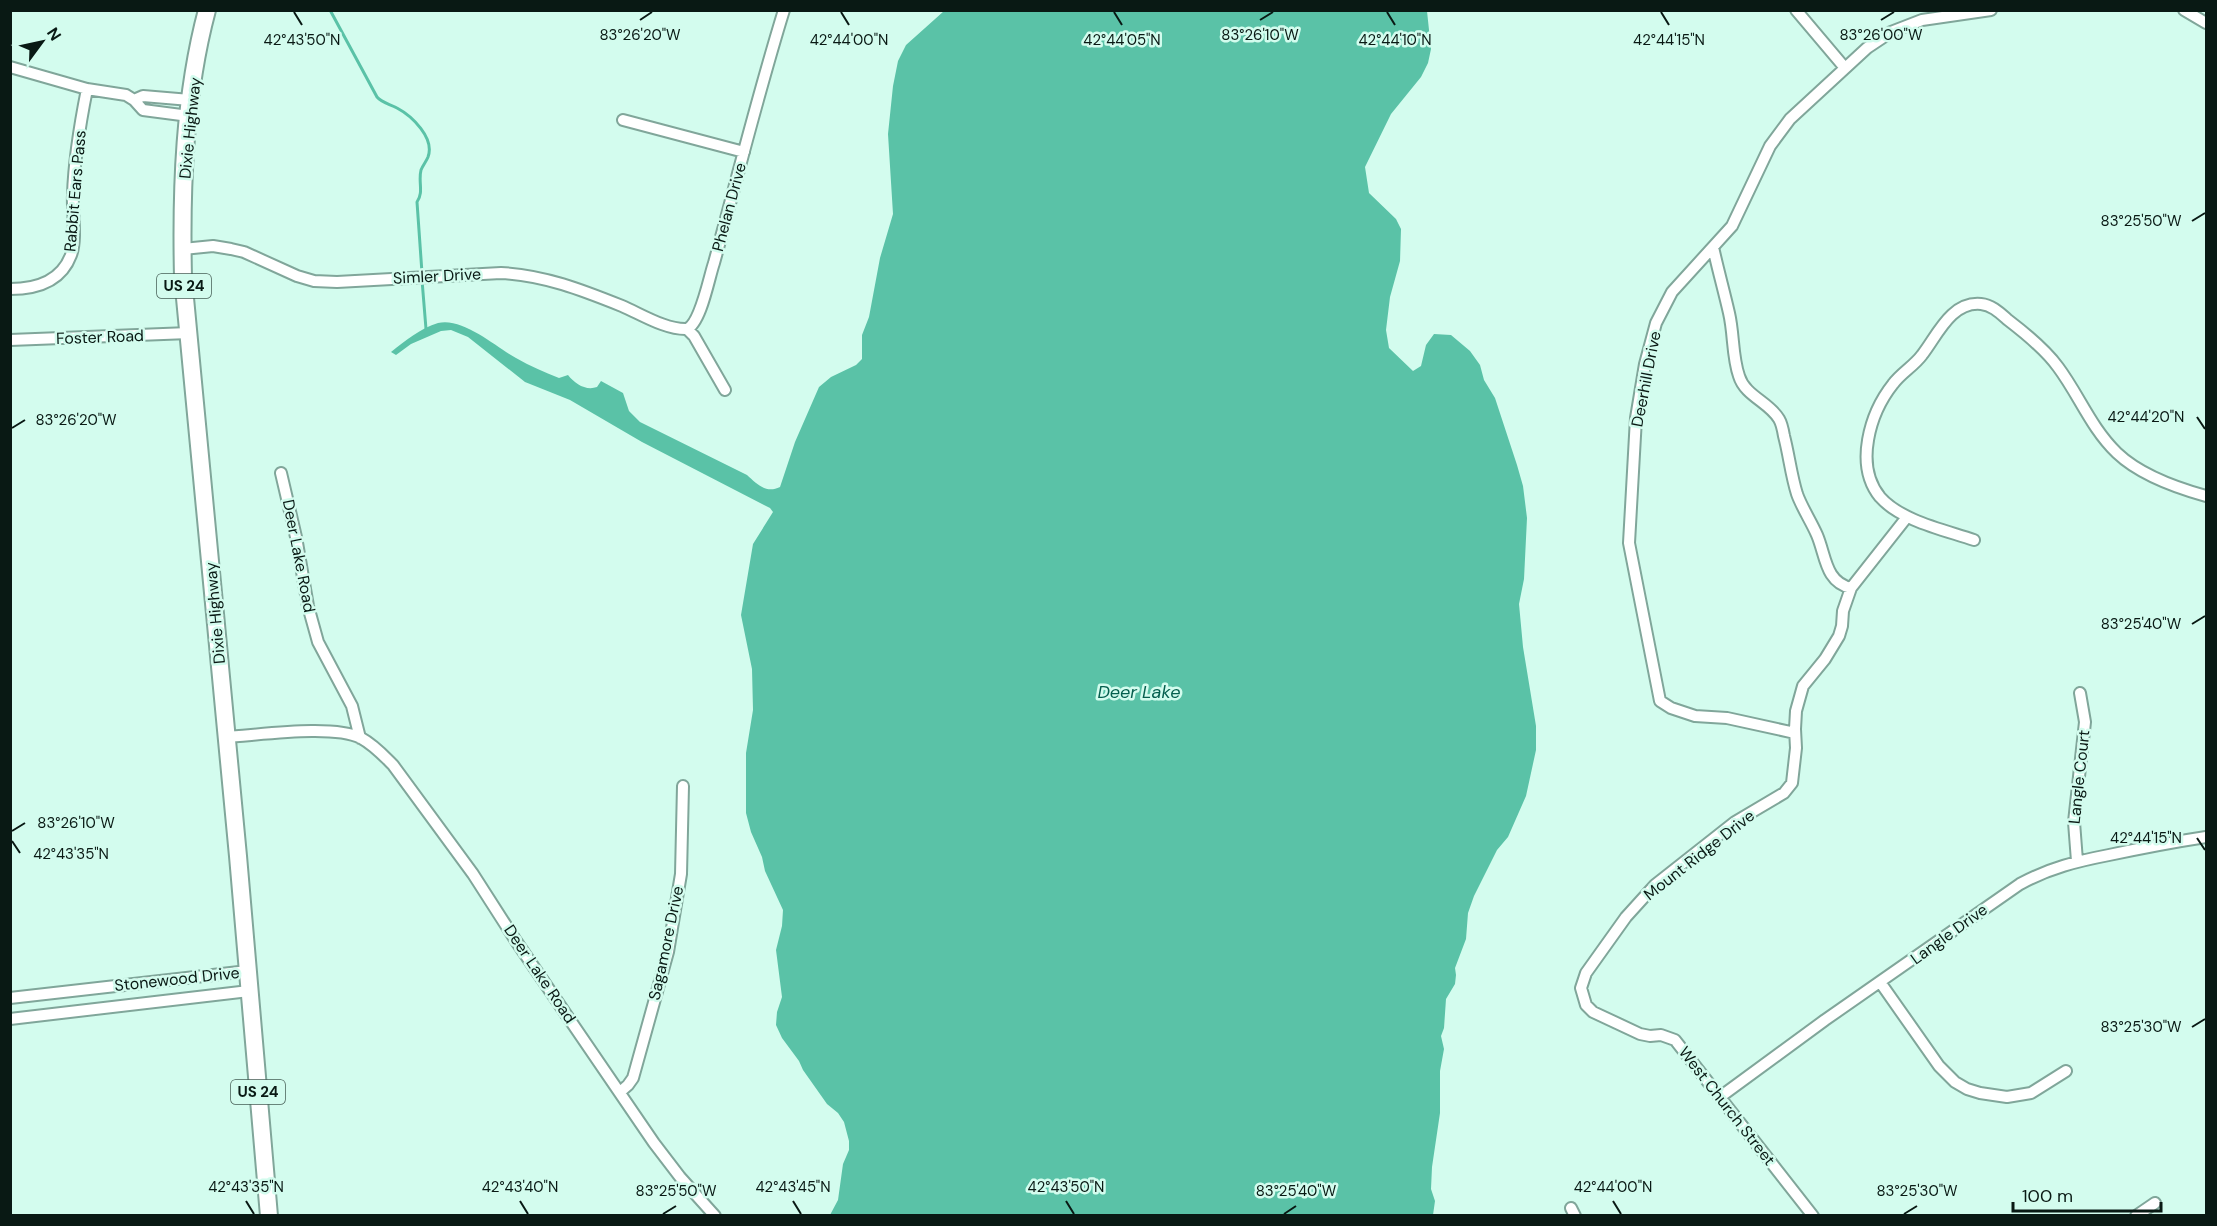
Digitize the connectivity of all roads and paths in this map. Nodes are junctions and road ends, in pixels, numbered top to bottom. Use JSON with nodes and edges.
{"nodes":[{"id":1,"x":207,"y":10,"type":"edge"},
{"id":2,"x":784,"y":10,"type":"edge"},
{"id":3,"x":1796,"y":10,"type":"edge"},
{"id":4,"x":1991,"y":10,"type":"edge"},
{"id":5,"x":2184,"y":10,"type":"edge"},
{"id":6,"x":2206,"y":23,"type":"edge"},
{"id":7,"x":10,"y":67,"type":"edge"},
{"id":8,"x":1845,"y":68,"type":"junction"},
{"id":9,"x":87,"y":88,"type":"junction"},
{"id":10,"x":135,"y":100,"type":"junction"},
{"id":11,"x":190,"y":108,"type":"junction"},
{"id":12,"x":623,"y":120,"type":"dead end"},
{"id":13,"x":744,"y":152,"type":"junction"},
{"id":14,"x":1713,"y":247,"type":"junction"},
{"id":15,"x":183,"y":249,"type":"junction"},
{"id":16,"x":10,"y":289,"type":"edge"},
{"id":17,"x":687,"y":329,"type":"junction"},
{"id":18,"x":189,"y":333,"type":"junction"},
{"id":19,"x":10,"y":340,"type":"edge"},
{"id":20,"x":725,"y":390,"type":"dead end"},
{"id":21,"x":281,"y":473,"type":"dead end"},
{"id":22,"x":2206,"y":496,"type":"edge"},
{"id":23,"x":1907,"y":517,"type":"junction"},
{"id":24,"x":1974,"y":540,"type":"dead end"},
{"id":25,"x":1851,"y":588,"type":"junction"},
{"id":26,"x":2079,"y":693,"type":"dead end"},
{"id":27,"x":1795,"y":733,"type":"junction"},
{"id":28,"x":226,"y":737,"type":"junction"},
{"id":29,"x":360,"y":738,"type":"junction"},
{"id":30,"x":683,"y":786,"type":"dead end"},
{"id":31,"x":2206,"y":837,"type":"edge"},
{"id":32,"x":2077,"y":861,"type":"junction"},
{"id":33,"x":248,"y":971,"type":"junction"},
{"id":34,"x":1880,"y":982,"type":"junction"},
{"id":35,"x":107,"y":987,"type":"junction"},
{"id":36,"x":249,"y":991,"type":"junction"},
{"id":37,"x":10,"y":998,"type":"edge"},
{"id":38,"x":109,"y":1008,"type":"junction"},
{"id":39,"x":1590,"y":1009,"type":"joint"},
{"id":40,"x":10,"y":1019,"type":"edge"},
{"id":41,"x":2066,"y":1071,"type":"dead end"},
{"id":42,"x":620,"y":1092,"type":"junction"},
{"id":43,"x":1720,"y":1097,"type":"junction"},
{"id":44,"x":2155,"y":1203,"type":"dead end"},
{"id":45,"x":269,"y":1215,"type":"edge"},
{"id":46,"x":715,"y":1215,"type":"edge"},
{"id":47,"x":1813,"y":1215,"type":"edge"},
{"id":48,"x":2136,"y":1215,"type":"edge"}],
"edges":[{"from":1,"to":11,"type":"main road","name":"Dixie Highway","number":"US 24"},
{"from":2,"to":13,"type":"street","name":"Phelan Drive"},
{"from":3,"to":8,"type":"street"},
{"from":4,"to":8,"type":"street","name":"Deerhill Drive"},
{"from":5,"to":6,"type":"street"},
{"from":7,"to":9,"type":"street"},
{"from":8,"to":14,"type":"street","name":"Deerhill Drive"},
{"from":9,"to":10,"type":"street"},
{"from":9,"to":16,"type":"street","name":"Rabbit Ears Pass"},
{"from":10,"to":11,"type":"street"},
{"from":10,"to":11,"type":"street"},
{"from":11,"to":15,"type":"main road","name":"Dixie Highway","number":"US 24"},
{"from":12,"to":13,"type":"street"},
{"from":13,"to":17,"type":"street","name":"Phelan Drive"},
{"from":14,"to":25,"type":"street"},
{"from":14,"to":27,"type":"street","name":"Deerhill Drive"},
{"from":15,"to":17,"type":"street","name":"Simler Drive"},
{"from":15,"to":18,"type":"main road","name":"Dixie Highway","number":"US 24"},
{"from":17,"to":20,"type":"street"},
{"from":18,"to":19,"type":"street","name":"Foster Road"},
{"from":18,"to":28,"type":"main road","name":"Dixie Highway","number":"US 24"},
{"from":21,"to":29,"type":"street","name":"Deer Lake Road"},
{"from":22,"to":23,"type":"street"},
{"from":23,"to":24,"type":"street"},
{"from":23,"to":25,"type":"street"},
{"from":25,"to":27,"type":"street","name":"Mount Ridge Drive"},
{"from":26,"to":32,"type":"street","name":"Langle Court"},
{"from":27,"to":39,"type":"street","name":"Mount Ridge Drive"},
{"from":28,"to":29,"type":"street","name":"Deer Lake Road"},
{"from":28,"to":33,"type":"main road","name":"Dixie Highway","number":"US 24"},
{"from":29,"to":42,"type":"street","name":"Deer Lake Road"},
{"from":30,"to":42,"type":"street","name":"Sagamore Drive"},
{"from":31,"to":32,"type":"street","name":"Langle Drive"},
{"from":32,"to":34,"type":"street","name":"Langle Drive"},
{"from":33,"to":35,"type":"street","name":"Stonewood Drive"},
{"from":33,"to":36,"type":"main road","name":"Dixie Highway","number":"US 24"},
{"from":34,"to":41,"type":"street"},
{"from":34,"to":43,"type":"street","name":"Langle Drive"},
{"from":35,"to":37,"type":"street","name":"Stonewood Drive"},
{"from":35,"to":38,"type":"street","name":"Stonewood Drive"},
{"from":36,"to":38,"type":"street","name":"Stonewood Drive"},
{"from":36,"to":45,"type":"main road","name":"Dixie Highway","number":"US 24"},
{"from":38,"to":40,"type":"street","name":"Stonewood Drive"},
{"from":39,"to":43,"type":"street","name":"West Church Street"},
{"from":42,"to":46,"type":"street","name":"Deer Lake Road"},
{"from":43,"to":47,"type":"street","name":"West Church Street"},
{"from":44,"to":48,"type":"street"}]}
